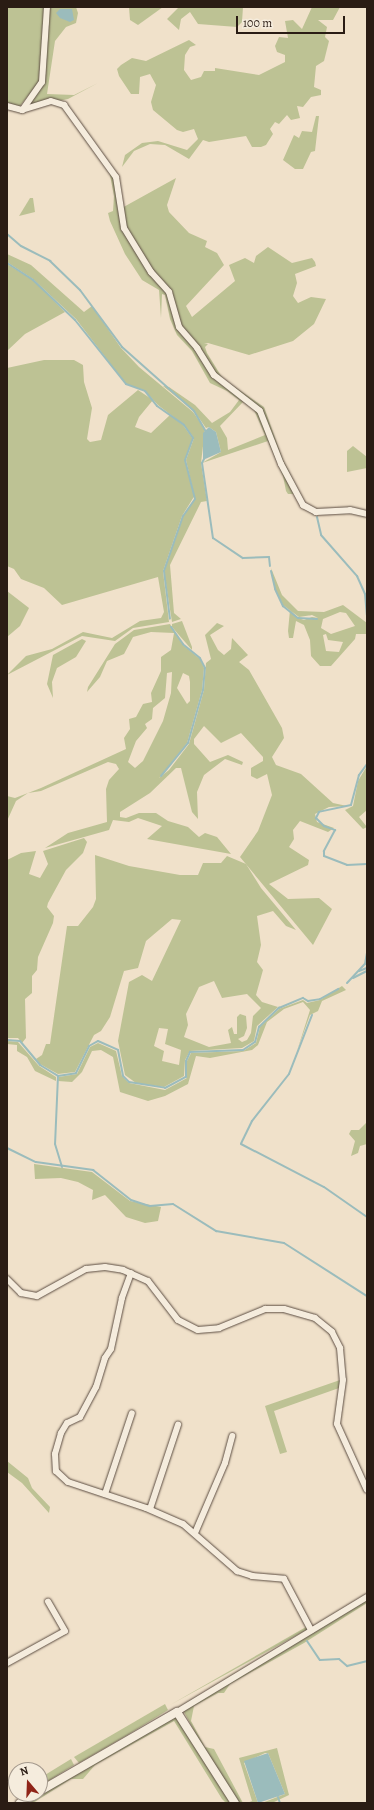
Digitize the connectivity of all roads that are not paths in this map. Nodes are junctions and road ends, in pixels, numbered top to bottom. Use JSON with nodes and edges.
{"nodes":[{"id":1,"x":47,"y":7,"type":"edge"},
{"id":2,"x":7,"y":106,"type":"edge"},
{"id":3,"x":22,"y":110,"type":"junction"},
{"id":4,"x":367,"y":514,"type":"edge"},
{"id":5,"x":131,"y":1273,"type":"junction"},
{"id":6,"x":7,"y":1279,"type":"edge"},
{"id":7,"x":132,"y":1412,"type":"dead end"},
{"id":8,"x":178,"y":1425,"type":"dead end"},
{"id":9,"x":232,"y":1436,"type":"dead end"},
{"id":10,"x":367,"y":1490,"type":"edge"},
{"id":11,"x":105,"y":1494,"type":"junction"},
{"id":12,"x":150,"y":1509,"type":"junction"},
{"id":13,"x":195,"y":1533,"type":"junction"},
{"id":14,"x":367,"y":1597,"type":"edge"},
{"id":15,"x":48,"y":1602,"type":"dead end"},
{"id":16,"x":311,"y":1630,"type":"junction"},
{"id":17,"x":7,"y":1662,"type":"edge"},
{"id":18,"x":176,"y":1712,"type":"junction"},
{"id":19,"x":48,"y":1786,"type":"edge"},
{"id":20,"x":234,"y":1803,"type":"edge"}],
"edges":[{"from":1,"to":3,"type":"street"},
{"from":2,"to":3,"type":"street"},
{"from":3,"to":4,"type":"street"},
{"from":5,"to":6,"type":"street"},
{"from":5,"to":10,"type":"street"},
{"from":5,"to":11,"type":"street"},
{"from":7,"to":11,"type":"street"},
{"from":8,"to":12,"type":"street"},
{"from":9,"to":13,"type":"street"},
{"from":11,"to":12,"type":"street"},
{"from":12,"to":13,"type":"street"},
{"from":13,"to":16,"type":"street"},
{"from":14,"to":16,"type":"street"},
{"from":15,"to":17,"type":"street"},
{"from":16,"to":18,"type":"street"},
{"from":18,"to":19,"type":"street"},
{"from":18,"to":20,"type":"street"}]}
